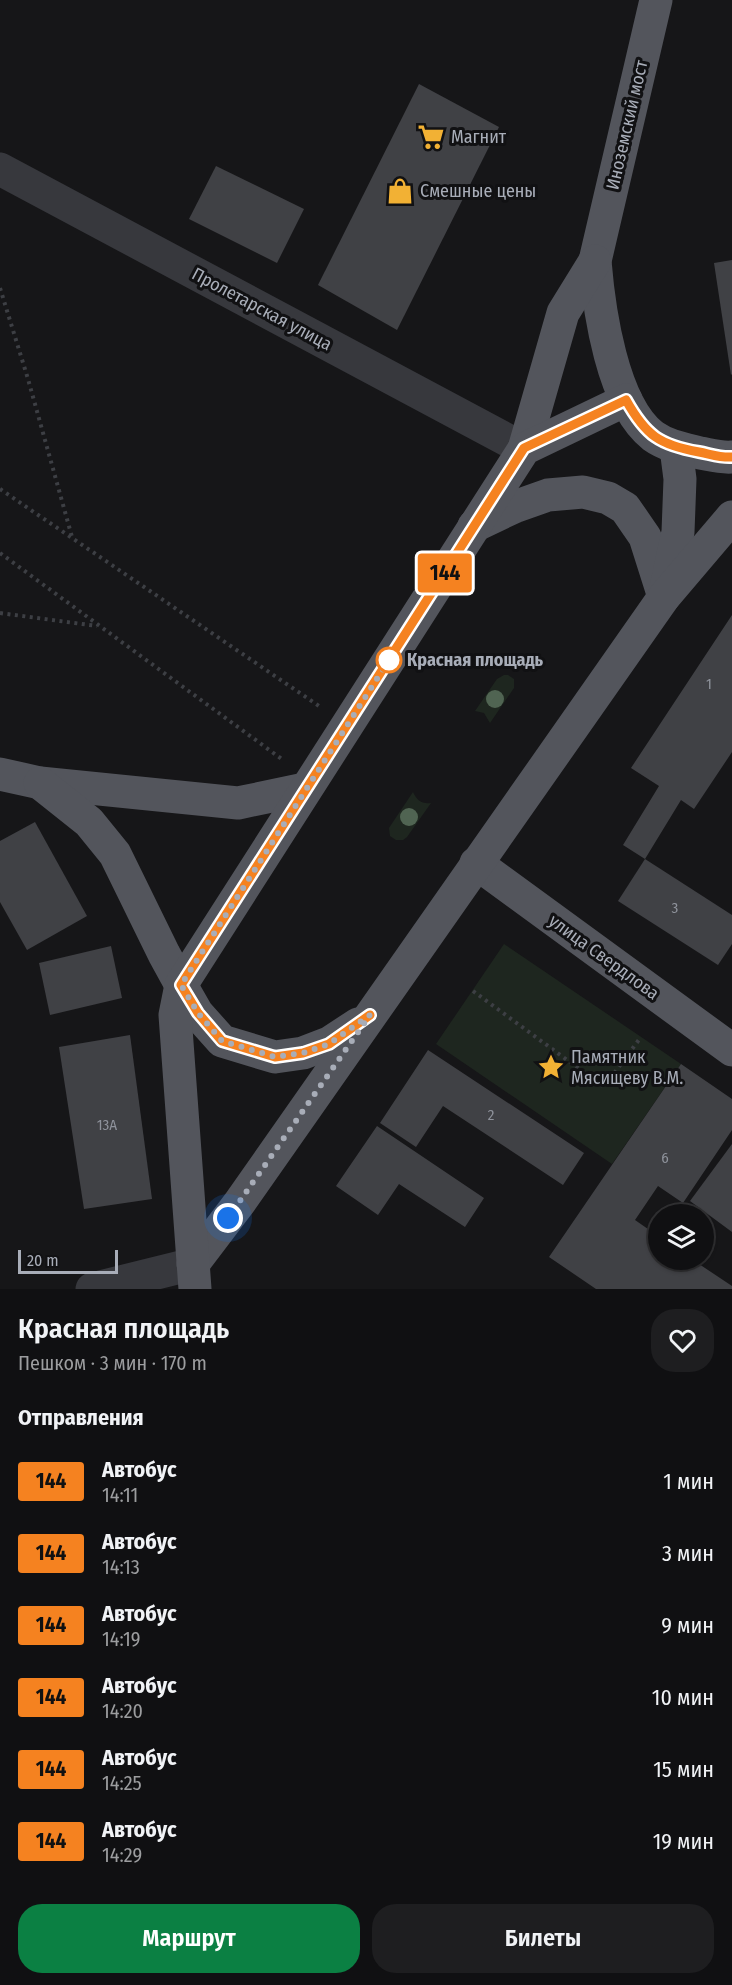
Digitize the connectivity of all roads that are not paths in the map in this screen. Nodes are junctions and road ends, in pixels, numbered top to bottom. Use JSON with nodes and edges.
{"nodes":[{"id":1,"x":656,"y":0,"type":"edge"},
{"id":2,"x":0,"y":169,"type":"edge"},
{"id":3,"x":596,"y":256,"type":"junction"},
{"id":4,"x":626,"y":400,"type":"junction"},
{"id":5,"x":524,"y":448,"type":"junction"},
{"id":6,"x":676,"y":448,"type":"junction"},
{"id":7,"x":732,"y":457,"type":"edge"},
{"id":8,"x":732,"y":517,"type":"edge"},
{"id":9,"x":474,"y":526,"type":"junction"},
{"id":10,"x":664,"y":597,"type":"junction"},
{"id":11,"x":0,"y":774,"type":"edge"},
{"id":12,"x":40,"y":783,"type":"junction"},
{"id":13,"x":308,"y":784,"type":"junction"},
{"id":14,"x":476,"y":863,"type":"junction"},
{"id":15,"x":181,"y":985,"type":"junction"},
{"id":16,"x":370,"y":1015,"type":"junction"},
{"id":17,"x":732,"y":1050,"type":"edge"},
{"id":18,"x":194,"y":1276,"type":"edge"},
{"id":19,"x":92,"y":1289,"type":"edge"}],
"edges":[{"from":1,"to":3,"type":"main road","name":"Иноземский мост"},
{"from":2,"to":5,"type":"street","name":"Пролетарская улица"},
{"from":3,"to":4,"type":"main road"},
{"from":3,"to":5,"type":"main road"},
{"from":4,"to":5,"type":"main road"},
{"from":4,"to":6,"type":"main road"},
{"from":5,"to":9,"type":"main road"},
{"from":6,"to":7,"type":"main road"},
{"from":6,"to":10,"type":"main road"},
{"from":8,"to":10,"type":"main road"},
{"from":9,"to":10,"type":"main road"},
{"from":9,"to":13,"type":"main road"},
{"from":10,"to":14,"type":"main road"},
{"from":11,"to":12,"type":"main road"},
{"from":12,"to":13,"type":"main road"},
{"from":12,"to":15,"type":"main road"},
{"from":13,"to":15,"type":"main road"},
{"from":14,"to":16,"type":"main road"},
{"from":14,"to":17,"type":"main road","name":"улица Свердлова"},
{"from":15,"to":16,"type":"main road"},
{"from":15,"to":18,"type":"main road"},
{"from":16,"to":18,"type":"main road"},
{"from":18,"to":19,"type":"street"}]}
